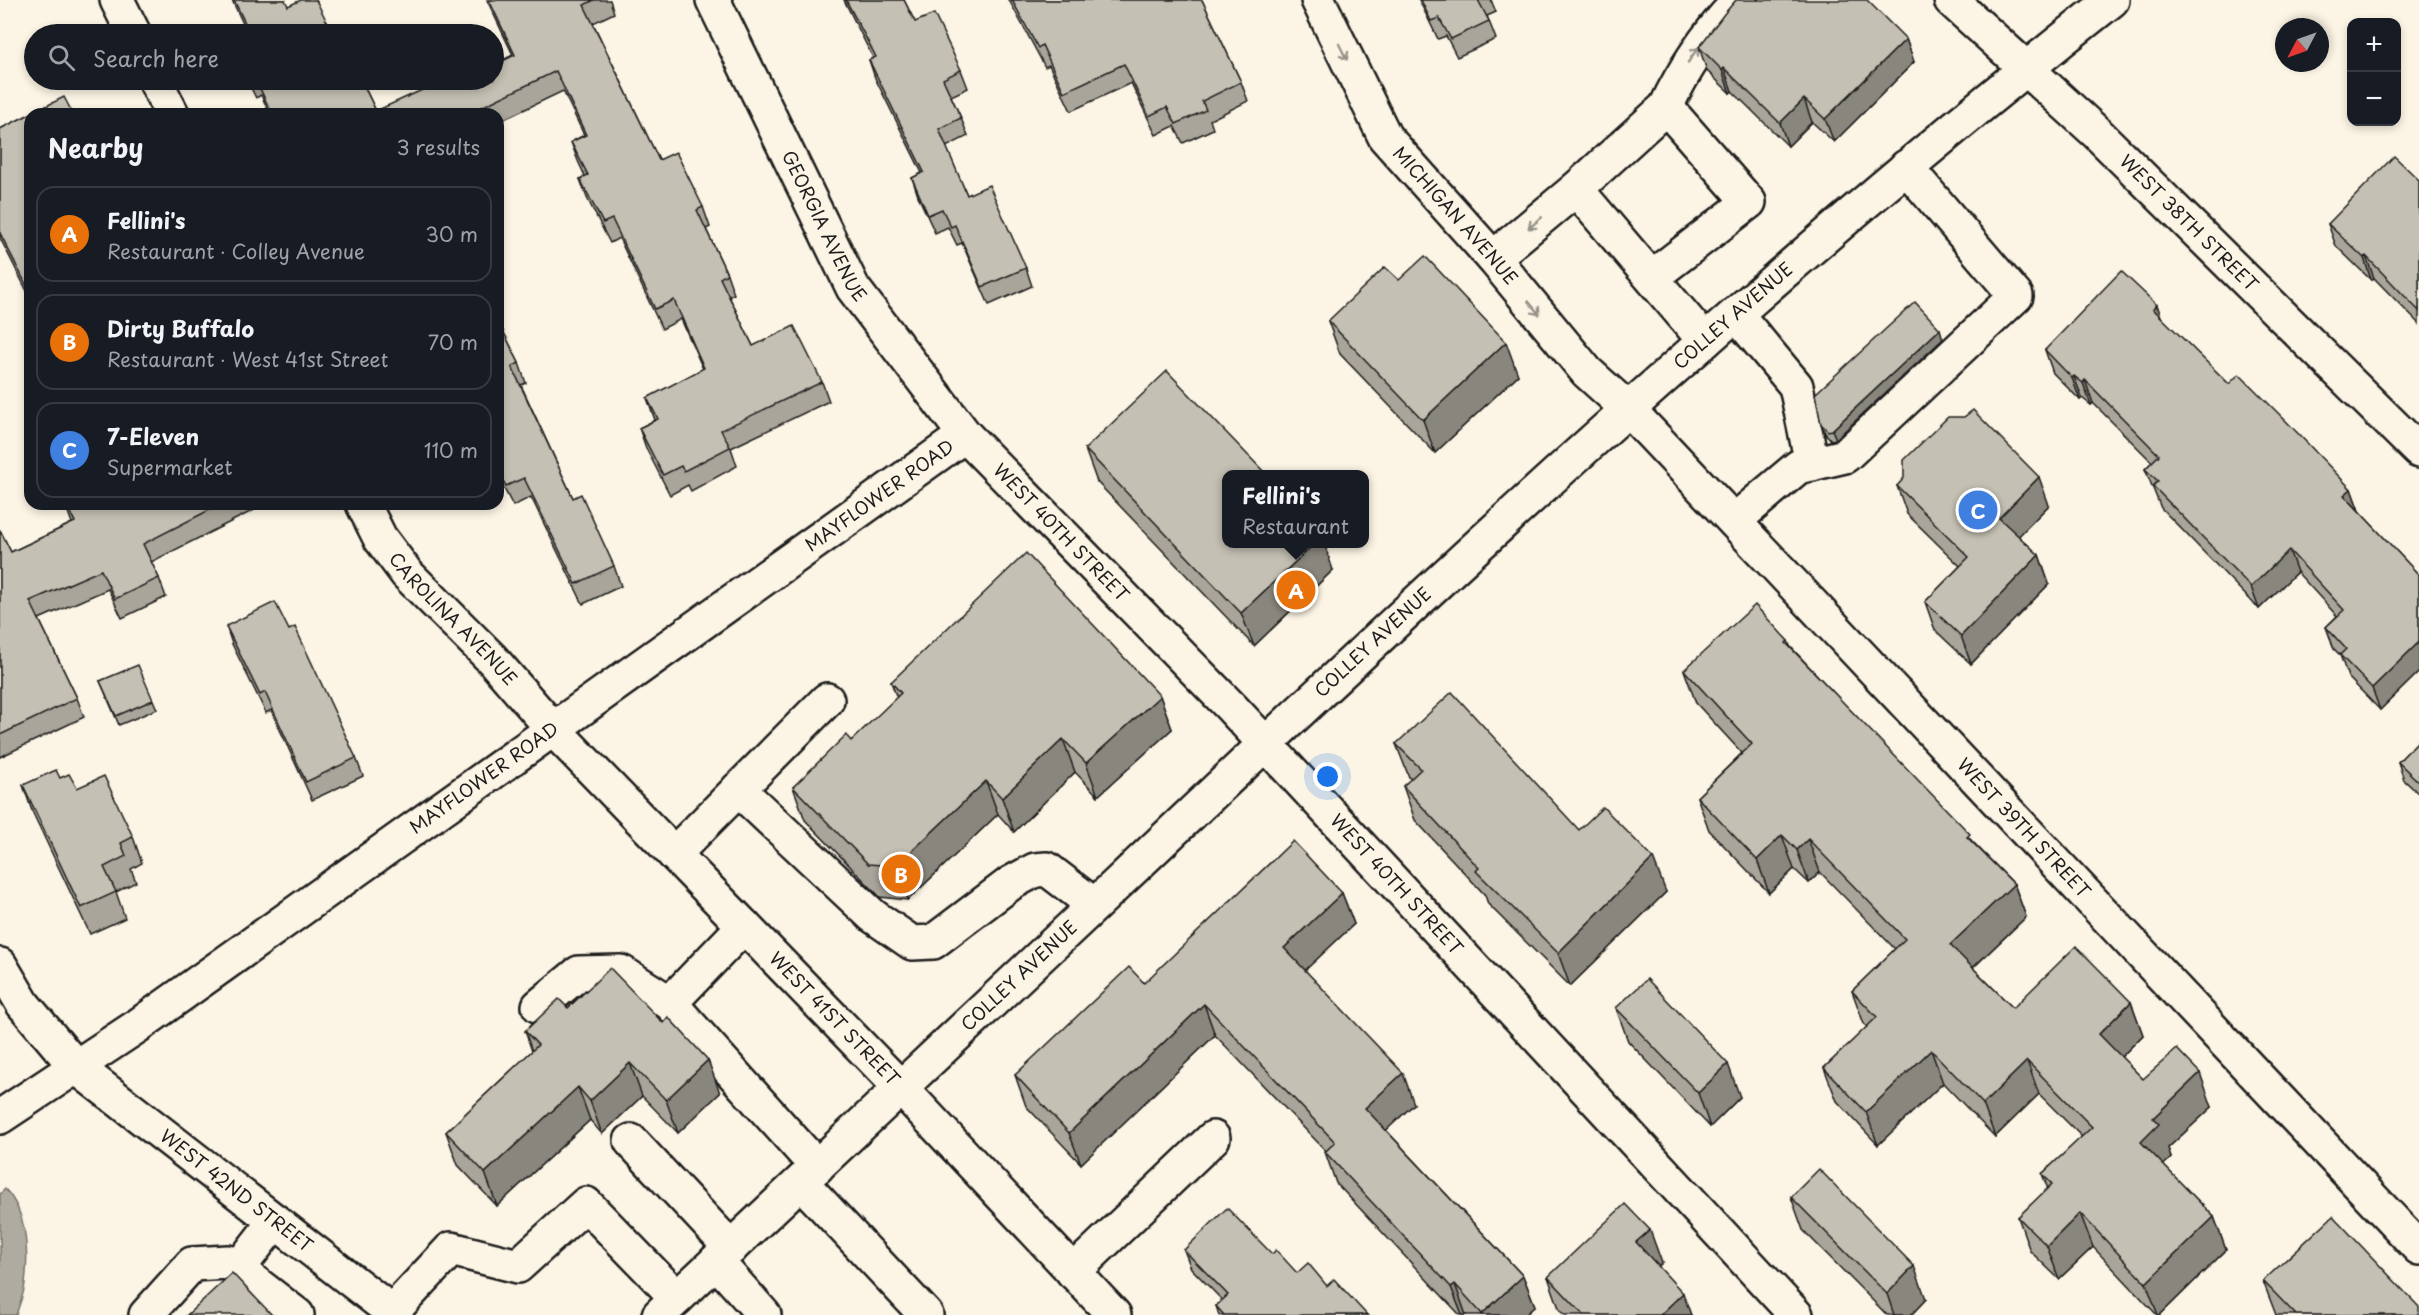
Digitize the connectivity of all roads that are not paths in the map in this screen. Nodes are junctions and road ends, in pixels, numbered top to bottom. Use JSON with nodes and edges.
{"nodes":[{"id":1,"x":117,"y":0,"type":"edge"},
{"id":2,"x":713,"y":0,"type":"edge"},
{"id":3,"x":1318,"y":0,"type":"edge"},
{"id":4,"x":1740,"y":0,"type":"edge"},
{"id":5,"x":1951,"y":0,"type":"edge"},
{"id":6,"x":2112,"y":0,"type":"edge"},
{"id":7,"x":129,"y":24,"type":"edge"},
{"id":8,"x":2025,"y":69,"type":"junction"},
{"id":9,"x":160,"y":90,"type":"edge"},
{"id":10,"x":1666,"y":107,"type":"junction"},
{"id":11,"x":168,"y":108,"type":"edge"},
{"id":12,"x":1906,"y":167,"type":"junction"},
{"id":13,"x":1576,"y":189,"type":"junction"},
{"id":14,"x":1493,"y":258,"type":"junction"},
{"id":15,"x":1652,"y":277,"type":"junction"},
{"id":16,"x":1736,"y":314,"type":"junction"},
{"id":17,"x":1705,"y":340,"type":"junction"},
{"id":18,"x":1628,"y":409,"type":"junction"},
{"id":19,"x":965,"y":435,"type":"junction"},
{"id":20,"x":2419,"y":451,"type":"edge"},
{"id":21,"x":1812,"y":464,"type":"junction"},
{"id":22,"x":366,"y":510,"type":"edge"},
{"id":23,"x":1734,"y":521,"type":"junction"},
{"id":24,"x":827,"y":700,"type":"dead end"},
{"id":25,"x":552,"y":728,"type":"junction"},
{"id":26,"x":1265,"y":744,"type":"junction"},
{"id":27,"x":738,"y":789,"type":"junction"},
{"id":28,"x":674,"y":854,"type":"junction"},
{"id":29,"x":1094,"y":905,"type":"junction"},
{"id":30,"x":744,"y":927,"type":"junction"},
{"id":31,"x":0,"y":965,"type":"edge"},
{"id":32,"x":670,"y":1003,"type":"junction"},
{"id":33,"x":539,"y":1006,"type":"dead end"},
{"id":34,"x":76,"y":1067,"type":"junction"},
{"id":35,"x":901,"y":1088,"type":"junction"},
{"id":36,"x":0,"y":1117,"type":"edge"},
{"id":37,"x":1213,"y":1138,"type":"dead end"},
{"id":38,"x":631,"y":1141,"type":"dead end"},
{"id":39,"x":809,"y":1175,"type":"junction"},
{"id":40,"x":275,"y":1221,"type":"junction"},
{"id":41,"x":2419,"y":1248,"type":"edge"},
{"id":42,"x":724,"y":1255,"type":"junction"},
{"id":43,"x":238,"y":1269,"type":"junction"},
{"id":44,"x":1073,"y":1272,"type":"junction"},
{"id":45,"x":668,"y":1307,"type":"edge"},
{"id":46,"x":394,"y":1313,"type":"edge"},
{"id":47,"x":146,"y":1315,"type":"edge"},
{"id":48,"x":297,"y":1315,"type":"edge"},
{"id":49,"x":764,"y":1315,"type":"edge"},
{"id":50,"x":926,"y":1315,"type":"edge"},
{"id":51,"x":1114,"y":1315,"type":"edge"},
{"id":52,"x":1796,"y":1315,"type":"edge"}],
"edges":[{"from":1,"to":7,"type":"street"},
{"from":2,"to":19,"type":"street","name":"GEORGIA AVENUE"},
{"from":3,"to":14,"type":"street","name":"MICHIGAN AVENUE","one_way":true},
{"from":10,"to":4,"type":"street","one_way":true},
{"from":5,"to":8,"type":"street","name":"WEST 38TH STREET"},
{"from":6,"to":8,"type":"street","name":"COLLEY AVENUE"},
{"from":8,"to":12,"type":"street","name":"COLLEY AVENUE"},
{"from":8,"to":20,"type":"street","name":"WEST 38TH STREET"},
{"from":9,"to":11,"type":"street"},
{"from":10,"to":13,"type":"street"},
{"from":10,"to":15,"type":"street"},
{"from":12,"to":16,"type":"street","name":"COLLEY AVENUE"},
{"from":12,"to":21,"type":"street"},
{"from":13,"to":14,"type":"street","one_way":true},
{"from":13,"to":15,"type":"street"},
{"from":14,"to":18,"type":"street","name":"MICHIGAN AVENUE","one_way":true},
{"from":15,"to":17,"type":"street"},
{"from":16,"to":17,"type":"street","name":"COLLEY AVENUE"},
{"from":16,"to":21,"type":"street"},
{"from":17,"to":18,"type":"street","name":"COLLEY AVENUE"},
{"from":18,"to":23,"type":"street","name":"WEST 39TH STREET"},
{"from":18,"to":26,"type":"street","name":"COLLEY AVENUE"},
{"from":19,"to":25,"type":"street","name":"MAYFLOWER ROAD"},
{"from":19,"to":26,"type":"street","name":"WEST 40TH STREET"},
{"from":21,"to":23,"type":"street"},
{"from":22,"to":25,"type":"street","name":"CAROLINA AVENUE"},
{"from":23,"to":41,"type":"street","name":"WEST 39TH STREET"},
{"from":24,"to":27,"type":"street"},
{"from":25,"to":28,"type":"street","name":"WEST 41ST STREET"},
{"from":25,"to":34,"type":"street","name":"MAYFLOWER ROAD"},
{"from":26,"to":29,"type":"street","name":"COLLEY AVENUE"},
{"from":26,"to":52,"type":"street","name":"WEST 40TH STREET"},
{"from":27,"to":28,"type":"street"},
{"from":27,"to":29,"type":"street"},
{"from":28,"to":30,"type":"street","name":"WEST 41ST STREET"},
{"from":29,"to":35,"type":"street","name":"COLLEY AVENUE"},
{"from":30,"to":32,"type":"street"},
{"from":30,"to":35,"type":"street","name":"WEST 41ST STREET"},
{"from":31,"to":34,"type":"street","name":"WEST 42ND STREET"},
{"from":32,"to":33,"type":"street"},
{"from":32,"to":39,"type":"street"},
{"from":34,"to":36,"type":"street","name":"MAYFLOWER ROAD"},
{"from":34,"to":40,"type":"street","name":"WEST 42ND STREET"},
{"from":35,"to":39,"type":"street","name":"COLLEY AVENUE"},
{"from":35,"to":44,"type":"street","name":"WEST 41ST STREET"},
{"from":37,"to":44,"type":"street"},
{"from":38,"to":42,"type":"street"},
{"from":39,"to":42,"type":"street","name":"COLLEY AVENUE"},
{"from":39,"to":50,"type":"street"},
{"from":40,"to":43,"type":"street"},
{"from":40,"to":46,"type":"street","name":"WEST 42ND STREET"},
{"from":42,"to":45,"type":"street","name":"COLLEY AVENUE"},
{"from":42,"to":49,"type":"street"},
{"from":43,"to":47,"type":"street"},
{"from":43,"to":48,"type":"street"},
{"from":44,"to":51,"type":"street","name":"WEST 41ST STREET"},
{"from":45,"to":46,"type":"street"}]}
